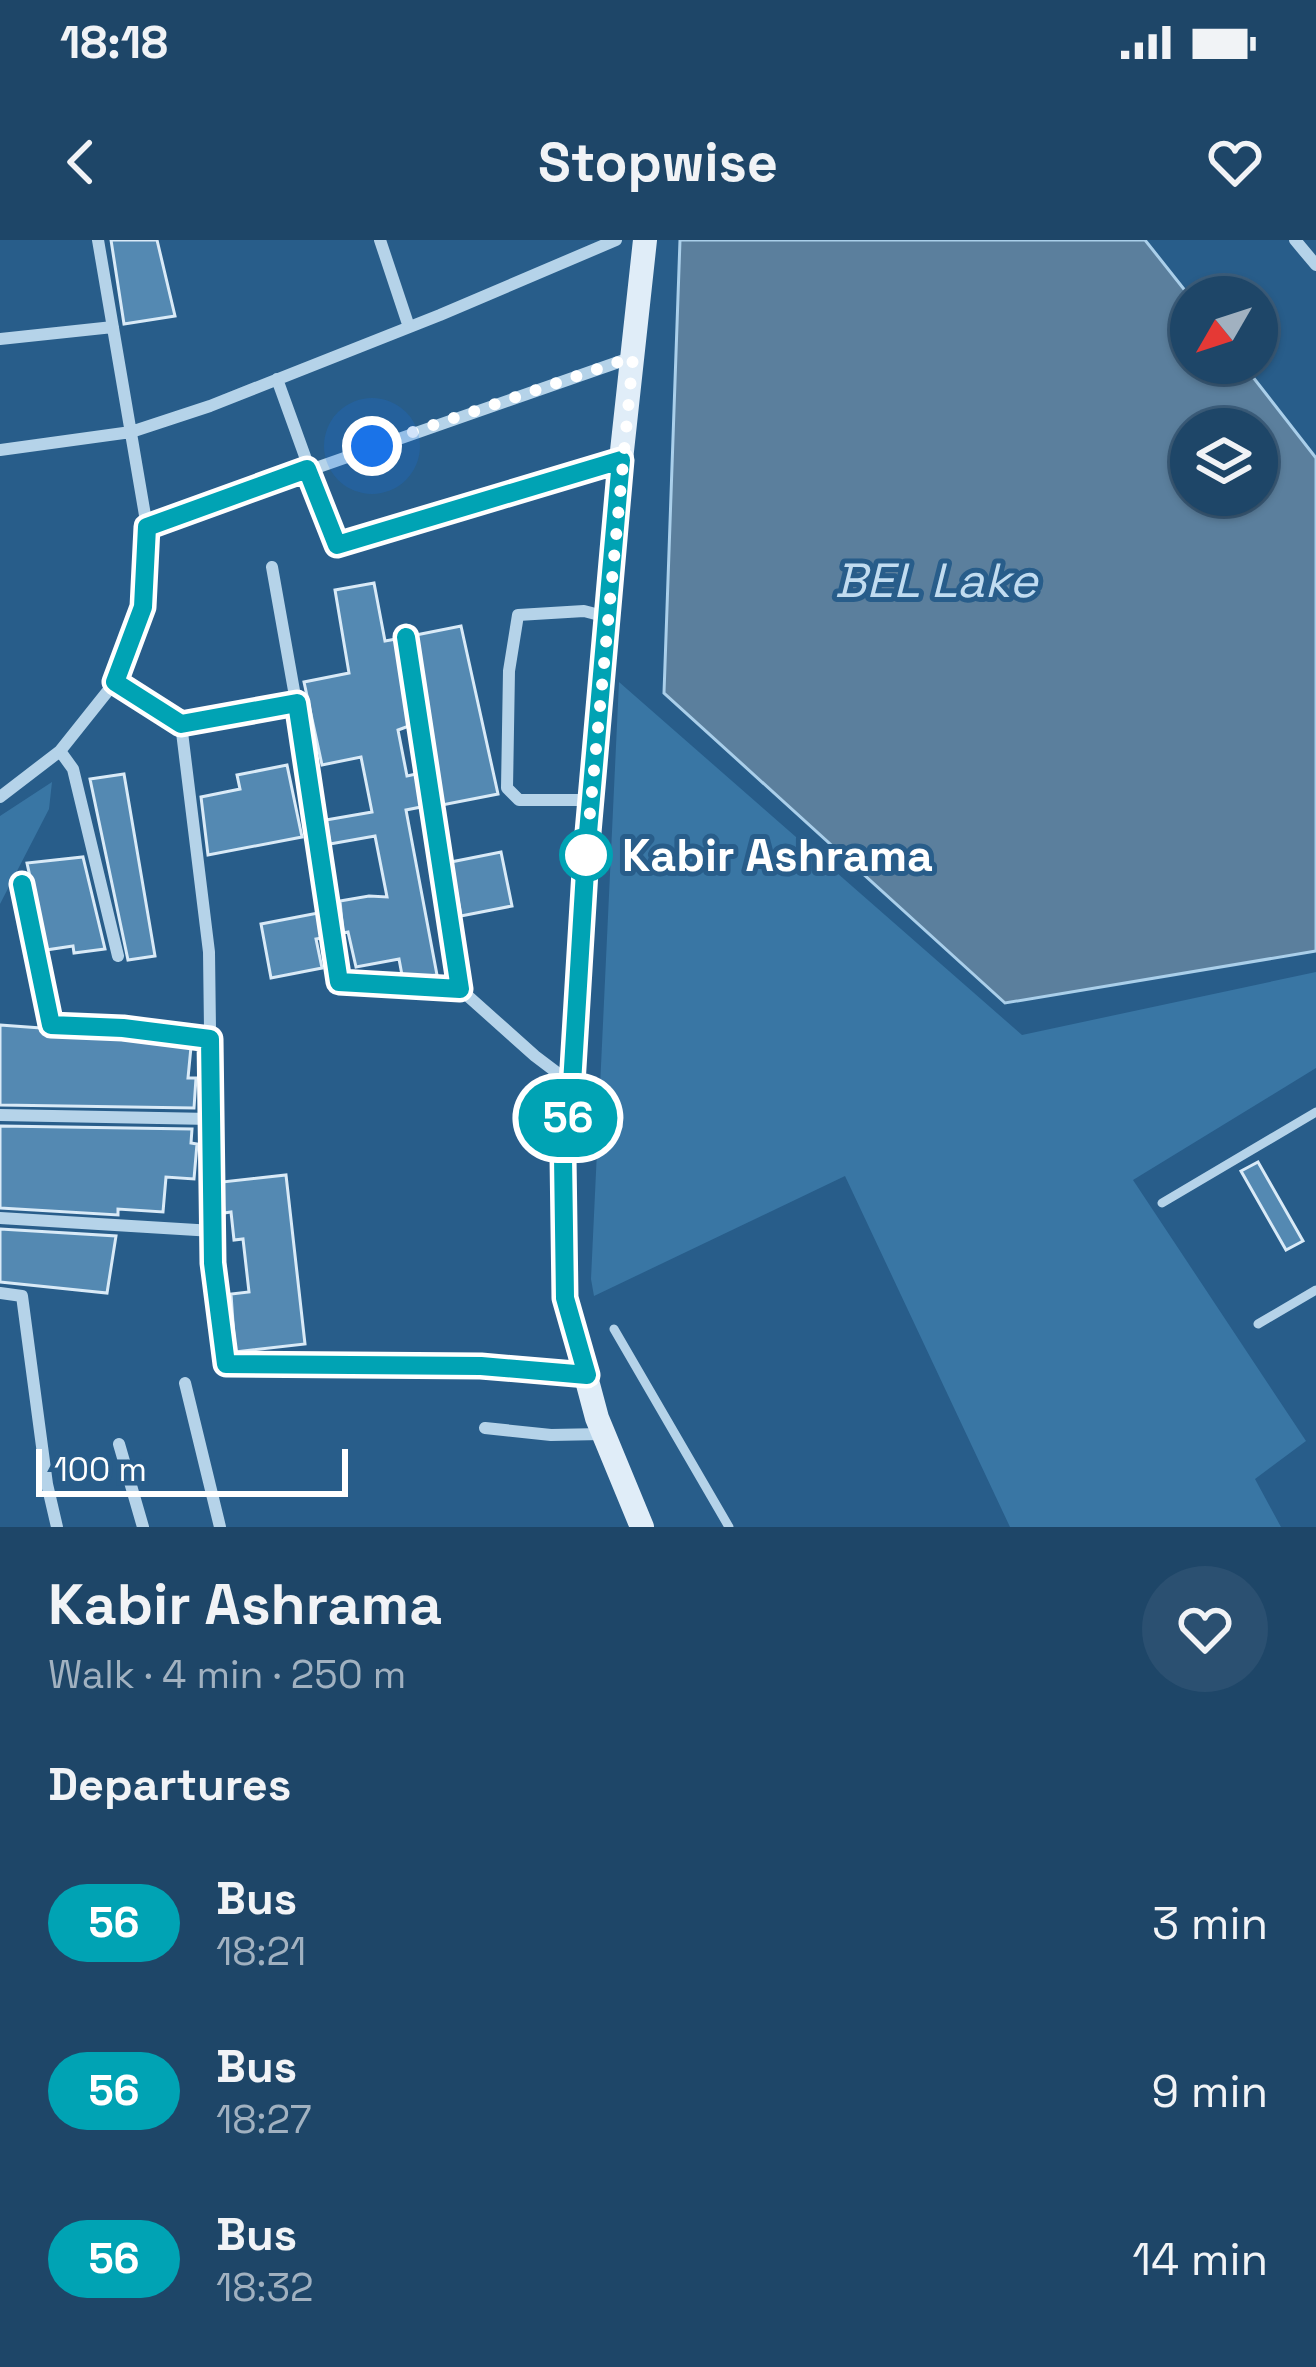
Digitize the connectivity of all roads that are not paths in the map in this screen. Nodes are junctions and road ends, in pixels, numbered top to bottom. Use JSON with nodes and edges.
{"nodes":[{"id":1,"x":98,"y":240,"type":"edge"},
{"id":2,"x":380,"y":240,"type":"edge"},
{"id":3,"x":616,"y":240,"type":"edge"},
{"id":4,"x":645,"y":240,"type":"edge"},
{"id":5,"x":1294,"y":240,"type":"edge"},
{"id":6,"x":1316,"y":266,"type":"edge"},
{"id":7,"x":409,"y":327,"type":"junction"},
{"id":8,"x":113,"y":328,"type":"junction"},
{"id":9,"x":0,"y":339,"type":"edge"},
{"id":10,"x":633,"y":357,"type":"junction"},
{"id":11,"x":277,"y":380,"type":"junction"},
{"id":12,"x":131,"y":432,"type":"junction"},
{"id":13,"x":0,"y":449,"type":"edge"},
{"id":14,"x":621,"y":460,"type":"junction"},
{"id":15,"x":307,"y":469,"type":"junction"},
{"id":16,"x":147,"y":527,"type":"junction"},
{"id":17,"x":272,"y":567,"type":"dead end"},
{"id":18,"x":608,"y":618,"type":"junction"},
{"id":19,"x":406,"y":637,"type":"dead end"},
{"id":20,"x":115,"y":682,"type":"junction"},
{"id":21,"x":297,"y":703,"type":"junction"},
{"id":22,"x":181,"y":724,"type":"junction"},
{"id":23,"x":61,"y":752,"type":"junction"},
{"id":24,"x":0,"y":797,"type":"edge"},
{"id":25,"x":591,"y":800,"type":"junction"},
{"id":26,"x":22,"y":884,"type":"dead end"},
{"id":27,"x":118,"y":956,"type":"dead end"},
{"id":28,"x":460,"y":989,"type":"junction"},
{"id":29,"x":210,"y":1039,"type":"junction"},
{"id":30,"x":572,"y":1084,"type":"junction"},
{"id":31,"x":1316,"y":1112,"type":"edge"},
{"id":32,"x":0,"y":1114,"type":"edge"},
{"id":33,"x":212,"y":1119,"type":"junction"},
{"id":34,"x":1162,"y":1203,"type":"dead end"},
{"id":35,"x":0,"y":1218,"type":"edge"},
{"id":36,"x":213,"y":1231,"type":"junction"},
{"id":37,"x":1316,"y":1290,"type":"edge"},
{"id":38,"x":0,"y":1293,"type":"edge"},
{"id":39,"x":1258,"y":1324,"type":"dead end"},
{"id":40,"x":614,"y":1329,"type":"dead end"},
{"id":41,"x":587,"y":1375,"type":"junction"},
{"id":42,"x":185,"y":1383,"type":"dead end"},
{"id":43,"x":485,"y":1428,"type":"dead end"},
{"id":44,"x":604,"y":1434,"type":"junction"},
{"id":45,"x":119,"y":1444,"type":"dead end"},
{"id":46,"x":57,"y":1527,"type":"edge"},
{"id":47,"x":143,"y":1527,"type":"edge"},
{"id":48,"x":220,"y":1527,"type":"edge"},
{"id":49,"x":642,"y":1527,"type":"edge"},
{"id":50,"x":729,"y":1527,"type":"edge"}],
"edges":[{"from":1,"to":8,"type":"street"},
{"from":2,"to":7,"type":"street"},
{"from":3,"to":7,"type":"street"},
{"from":4,"to":10,"type":"street"},
{"from":5,"to":6,"type":"street"},
{"from":7,"to":11,"type":"street"},
{"from":8,"to":9,"type":"street"},
{"from":8,"to":12,"type":"street"},
{"from":10,"to":14,"type":"street"},
{"from":10,"to":15,"type":"street"},
{"from":11,"to":12,"type":"street"},
{"from":11,"to":15,"type":"street"},
{"from":12,"to":13,"type":"street"},
{"from":12,"to":16,"type":"street"},
{"from":14,"to":15,"type":"street"},
{"from":14,"to":18,"type":"street"},
{"from":15,"to":16,"type":"street"},
{"from":16,"to":20,"type":"street"},
{"from":17,"to":21,"type":"street"},
{"from":18,"to":25,"type":"street"},
{"from":18,"to":25,"type":"street"},
{"from":19,"to":28,"type":"street"},
{"from":20,"to":22,"type":"street"},
{"from":20,"to":23,"type":"street"},
{"from":21,"to":22,"type":"street"},
{"from":21,"to":28,"type":"street"},
{"from":22,"to":29,"type":"street"},
{"from":23,"to":24,"type":"street"},
{"from":23,"to":27,"type":"street"},
{"from":25,"to":30,"type":"street"},
{"from":26,"to":29,"type":"street"},
{"from":28,"to":30,"type":"street"},
{"from":29,"to":33,"type":"street"},
{"from":30,"to":41,"type":"street"},
{"from":31,"to":34,"type":"lane"},
{"from":32,"to":33,"type":"street"},
{"from":33,"to":36,"type":"street"},
{"from":35,"to":36,"type":"street"},
{"from":36,"to":41,"type":"street"},
{"from":37,"to":39,"type":"lane"},
{"from":38,"to":46,"type":"street"},
{"from":40,"to":50,"type":"lane"},
{"from":41,"to":44,"type":"street"},
{"from":42,"to":48,"type":"street"},
{"from":43,"to":44,"type":"street"},
{"from":44,"to":49,"type":"street"},
{"from":45,"to":47,"type":"street"}]}
